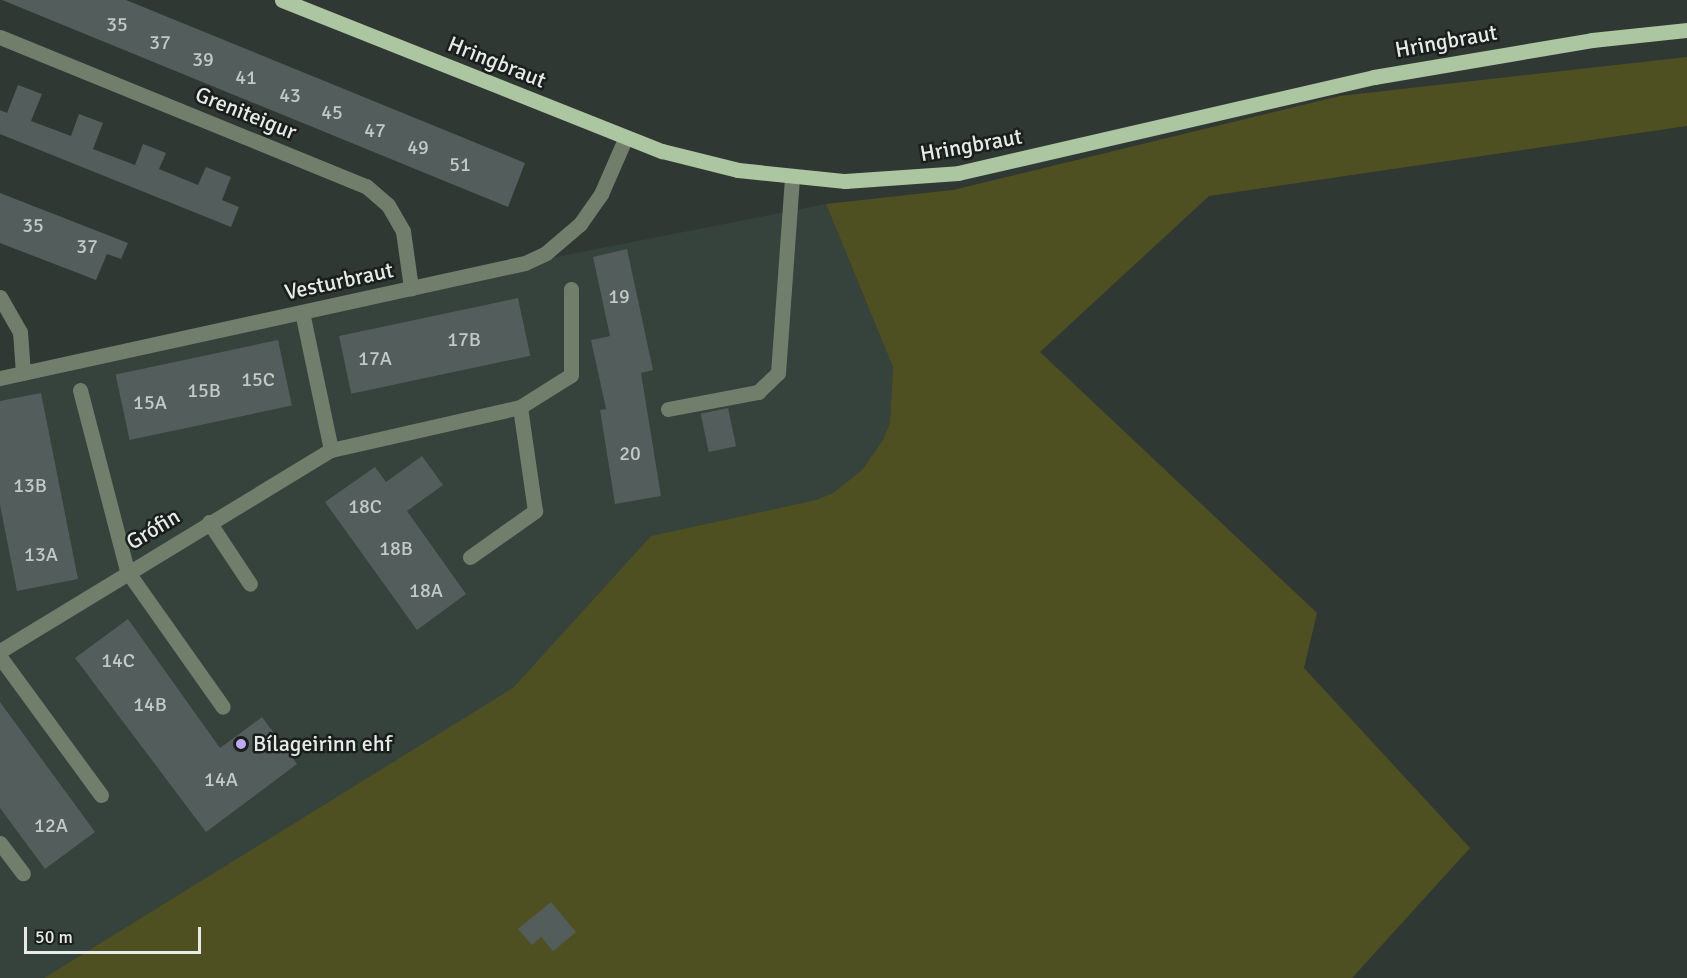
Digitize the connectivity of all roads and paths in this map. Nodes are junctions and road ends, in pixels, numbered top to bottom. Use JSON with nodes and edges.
{"nodes":[{"id":1,"x":282,"y":0,"type":"edge"},
{"id":2,"x":1687,"y":30,"type":"edge"},
{"id":3,"x":0,"y":37,"type":"edge"},
{"id":4,"x":625,"y":139,"type":"junction"},
{"id":5,"x":792,"y":177,"type":"junction"},
{"id":6,"x":411,"y":288,"type":"junction"},
{"id":7,"x":571,"y":289,"type":"dead end"},
{"id":8,"x":0,"y":297,"type":"edge"},
{"id":9,"x":302,"y":312,"type":"junction"},
{"id":10,"x":23,"y":373,"type":"junction"},
{"id":11,"x":0,"y":378,"type":"edge"},
{"id":12,"x":80,"y":390,"type":"dead end"},
{"id":13,"x":520,"y":407,"type":"junction"},
{"id":14,"x":668,"y":409,"type":"dead end"},
{"id":15,"x":331,"y":450,"type":"junction"},
{"id":16,"x":209,"y":522,"type":"junction"},
{"id":17,"x":470,"y":557,"type":"dead end"},
{"id":18,"x":127,"y":571,"type":"junction"},
{"id":19,"x":250,"y":584,"type":"dead end"},
{"id":20,"x":0,"y":651,"type":"edge"},
{"id":21,"x":0,"y":657,"type":"edge"},
{"id":22,"x":223,"y":707,"type":"dead end"},
{"id":23,"x":101,"y":795,"type":"dead end"},
{"id":24,"x":0,"y":843,"type":"edge"},
{"id":25,"x":23,"y":873,"type":"dead end"}],
"edges":[{"from":1,"to":4,"type":"main road","name":"Hringbraut"},
{"from":2,"to":5,"type":"main road","name":"Hringbraut"},
{"from":3,"to":6,"type":"street","name":"Greniteigur"},
{"from":4,"to":5,"type":"main road","name":"Hringbraut"},
{"from":4,"to":6,"type":"street","name":"Vesturbraut"},
{"from":5,"to":14,"type":"street"},
{"from":6,"to":9,"type":"street","name":"Vesturbraut"},
{"from":7,"to":13,"type":"street","name":"Grófin"},
{"from":8,"to":10,"type":"street"},
{"from":9,"to":10,"type":"street","name":"Vesturbraut"},
{"from":9,"to":15,"type":"street"},
{"from":10,"to":11,"type":"street","name":"Vesturbraut"},
{"from":12,"to":18,"type":"street"},
{"from":13,"to":15,"type":"street","name":"Grófin"},
{"from":13,"to":17,"type":"street"},
{"from":15,"to":16,"type":"street","name":"Grófin"},
{"from":16,"to":18,"type":"street","name":"Grófin"},
{"from":16,"to":19,"type":"street"},
{"from":18,"to":20,"type":"street","name":"Grófin"},
{"from":18,"to":22,"type":"street"},
{"from":21,"to":23,"type":"street"},
{"from":24,"to":25,"type":"street"}]}
